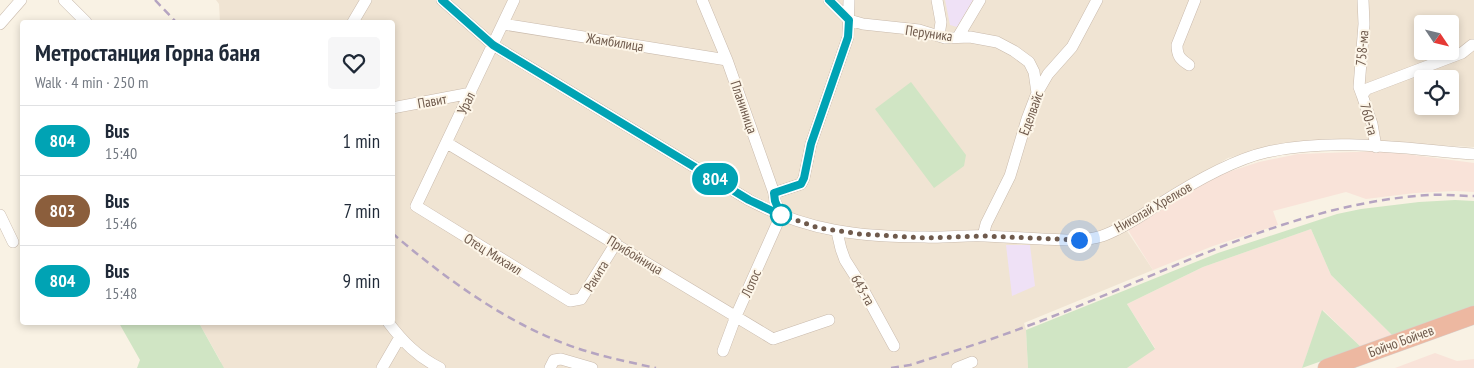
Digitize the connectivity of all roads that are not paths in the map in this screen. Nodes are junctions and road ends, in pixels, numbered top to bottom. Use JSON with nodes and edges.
{"nodes":[{"id":1,"x":21,"y":0,"type":"edge"},
{"id":2,"x":64,"y":0,"type":"edge"},
{"id":3,"x":366,"y":0,"type":"edge"},
{"id":4,"x":442,"y":0,"type":"edge"},
{"id":5,"x":514,"y":0,"type":"edge"},
{"id":6,"x":702,"y":0,"type":"edge"},
{"id":7,"x":829,"y":0,"type":"edge"},
{"id":8,"x":849,"y":0,"type":"edge"},
{"id":9,"x":937,"y":0,"type":"edge"},
{"id":10,"x":980,"y":0,"type":"edge"},
{"id":11,"x":1098,"y":0,"type":"edge"},
{"id":12,"x":1195,"y":0,"type":"edge"},
{"id":13,"x":1364,"y":0,"type":"edge"},
{"id":14,"x":84,"y":20,"type":"edge"},
{"id":15,"x":353,"y":20,"type":"edge"},
{"id":16,"x":849,"y":20,"type":"junction"},
{"id":17,"x":0,"y":24,"type":"edge"},
{"id":18,"x":503,"y":24,"type":"junction"},
{"id":19,"x":939,"y":36,"type":"junction"},
{"id":20,"x":958,"y":37,"type":"junction"},
{"id":21,"x":1473,"y":43,"type":"edge"},
{"id":22,"x":493,"y":45,"type":"junction"},
{"id":23,"x":727,"y":60,"type":"junction"},
{"id":24,"x":1189,"y":65,"type":"dead end"},
{"id":25,"x":1037,"y":93,"type":"junction"},
{"id":26,"x":471,"y":94,"type":"junction"},
{"id":27,"x":1362,"y":94,"type":"junction"},
{"id":28,"x":395,"y":107,"type":"edge"},
{"id":29,"x":447,"y":143,"type":"junction"},
{"id":30,"x":1376,"y":147,"type":"junction"},
{"id":31,"x":1474,"y":154,"type":"edge"},
{"id":32,"x":774,"y":193,"type":"junction"},
{"id":33,"x":416,"y":206,"type":"joint"},
{"id":34,"x":0,"y":214,"type":"edge"},
{"id":35,"x":781,"y":215,"type":"junction"},
{"id":36,"x":837,"y":232,"type":"junction"},
{"id":37,"x":983,"y":236,"type":"junction"},
{"id":38,"x":13,"y":242,"type":"dead end"},
{"id":39,"x":616,"y":243,"type":"junction"},
{"id":40,"x":570,"y":301,"type":"joint"},
{"id":41,"x":1474,"y":315,"type":"edge"},
{"id":42,"x":736,"y":316,"type":"junction"},
{"id":43,"x":829,"y":320,"type":"dead end"},
{"id":44,"x":390,"y":325,"type":"edge"},
{"id":45,"x":400,"y":337,"type":"junction"},
{"id":46,"x":894,"y":346,"type":"dead end"},
{"id":47,"x":723,"y":351,"type":"dead end"},
{"id":48,"x":972,"y":362,"type":"dead end"},
{"id":49,"x":552,"y":364,"type":"edge"},
{"id":50,"x":382,"y":368,"type":"edge"},
{"id":51,"x":440,"y":368,"type":"edge"},
{"id":52,"x":592,"y":368,"type":"edge"},
{"id":53,"x":956,"y":368,"type":"edge"},
{"id":54,"x":1327,"y":368,"type":"edge"}],
"edges":[{"from":1,"to":17,"type":"street"},
{"from":2,"to":14,"type":"street"},
{"from":3,"to":15,"type":"street"},
{"from":4,"to":22,"type":"street","name":"Николай Хрелков"},
{"from":5,"to":18,"type":"street","name":"Урал"},
{"from":6,"to":23,"type":"street","name":"Планиница"},
{"from":7,"to":16,"type":"street"},
{"from":8,"to":16,"type":"street"},
{"from":9,"to":19,"type":"street"},
{"from":10,"to":20,"type":"street"},
{"from":11,"to":25,"type":"street","name":"Еделвайс"},
{"from":12,"to":24,"type":"street"},
{"from":13,"to":27,"type":"street","name":"758-ма"},
{"from":16,"to":19,"type":"street","name":"Перуника"},
{"from":16,"to":32,"type":"street"},
{"from":18,"to":22,"type":"street","name":"Урал"},
{"from":18,"to":23,"type":"street","name":"Жамбилица"},
{"from":19,"to":20,"type":"street","name":"Перуника"},
{"from":20,"to":25,"type":"street","name":"Перуника"},
{"from":21,"to":27,"type":"street","name":"760-та"},
{"from":22,"to":26,"type":"street","name":"Урал"},
{"from":22,"to":35,"type":"street","name":"Николай Хрелков"},
{"from":23,"to":32,"type":"street","name":"Планиница"},
{"from":25,"to":37,"type":"street","name":"Еделвайс"},
{"from":26,"to":28,"type":"street","name":"Павит"},
{"from":26,"to":29,"type":"street","name":"Урал"},
{"from":27,"to":30,"type":"street","name":"760-та"},
{"from":29,"to":33,"type":"street","name":"Урал"},
{"from":29,"to":39,"type":"street","name":"Прибойница"},
{"from":30,"to":31,"type":"street","name":"Николай Хрелков"},
{"from":30,"to":37,"type":"street","name":"Николай Хрелков"},
{"from":32,"to":35,"type":"street","name":"Планиница"},
{"from":33,"to":40,"type":"street","name":"Отец Михаил"},
{"from":34,"to":38,"type":"street"},
{"from":35,"to":36,"type":"street","name":"Николай Хрелков"},
{"from":35,"to":42,"type":"street","name":"Лотос"},
{"from":36,"to":37,"type":"street","name":"Николай Хрелков"},
{"from":36,"to":46,"type":"street","name":"643-та"},
{"from":39,"to":40,"type":"street","name":"Ракита"},
{"from":39,"to":42,"type":"street","name":"Прибойница"},
{"from":41,"to":54,"type":"highway","name":"Бойчо Бойчев"},
{"from":42,"to":43,"type":"street","name":"Прибойница"},
{"from":42,"to":47,"type":"street","name":"Лотос"},
{"from":44,"to":45,"type":"street"},
{"from":45,"to":50,"type":"street"},
{"from":45,"to":51,"type":"street"},
{"from":48,"to":53,"type":"street"},
{"from":49,"to":52,"type":"street"}]}
